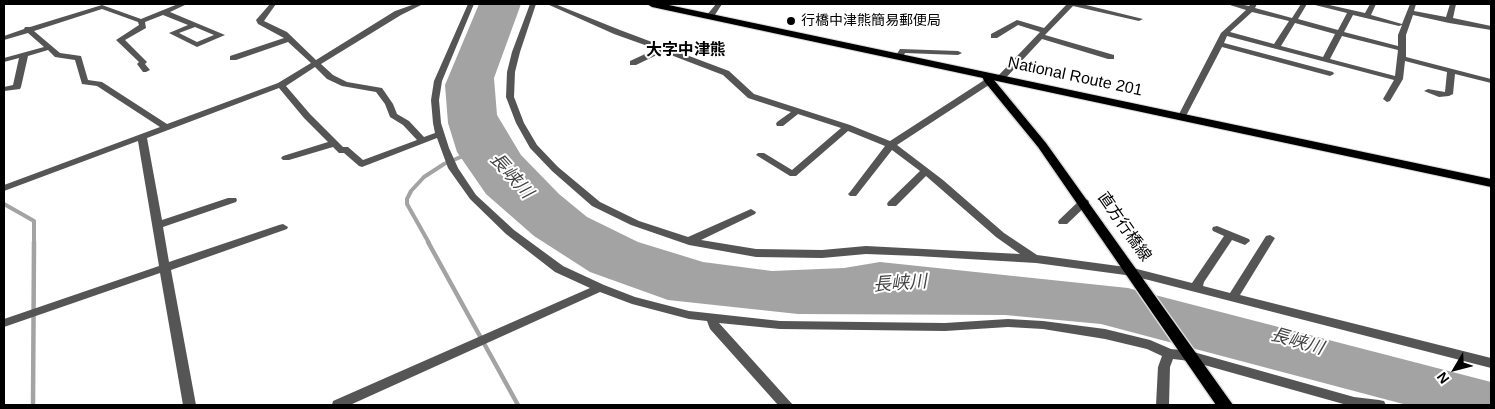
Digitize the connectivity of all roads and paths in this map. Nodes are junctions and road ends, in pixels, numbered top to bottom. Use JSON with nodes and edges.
{"nodes":[{"id":1,"x":184,"y":4,"type":"edge"},
{"id":2,"x":274,"y":4,"type":"edge"},
{"id":3,"x":420,"y":4,"type":"edge"},
{"id":4,"x":471,"y":4,"type":"edge"},
{"id":5,"x":533,"y":4,"type":"edge"},
{"id":6,"x":550,"y":4,"type":"edge"},
{"id":7,"x":652,"y":4,"type":"edge"},
{"id":8,"x":719,"y":4,"type":"edge"},
{"id":9,"x":1072,"y":4,"type":"edge"},
{"id":10,"x":1232,"y":4,"type":"edge"},
{"id":11,"x":1304,"y":4,"type":"edge"},
{"id":12,"x":1320,"y":4,"type":"edge"},
{"id":13,"x":1373,"y":4,"type":"edge"},
{"id":14,"x":1413,"y":4,"type":"edge"},
{"id":15,"x":1453,"y":4,"type":"edge"},
{"id":16,"x":1253,"y":6,"type":"edge"},
{"id":17,"x":163,"y":12,"type":"junction"},
{"id":18,"x":1351,"y":12,"type":"junction"},
{"id":19,"x":1415,"y":13,"type":"dead end"},
{"id":20,"x":1106,"y":14,"type":"dead end"},
{"id":21,"x":710,"y":16,"type":"junction"},
{"id":22,"x":1367,"y":16,"type":"junction"},
{"id":23,"x":1139,"y":19,"type":"dead end"},
{"id":24,"x":1293,"y":20,"type":"junction"},
{"id":25,"x":141,"y":21,"type":"junction"},
{"id":26,"x":1449,"y":21,"type":"junction"},
{"id":27,"x":1399,"y":24,"type":"dead end"},
{"id":28,"x":194,"y":25,"type":"junction"},
{"id":29,"x":1491,"y":28,"type":"edge"},
{"id":30,"x":28,"y":30,"type":"junction"},
{"id":31,"x":1042,"y":33,"type":"junction"},
{"id":32,"x":1225,"y":33,"type":"junction"},
{"id":33,"x":1339,"y":33,"type":"junction"},
{"id":34,"x":994,"y":36,"type":"dead end"},
{"id":35,"x":4,"y":38,"type":"edge"},
{"id":36,"x":289,"y":39,"type":"junction"},
{"id":37,"x":1220,"y":44,"type":"junction"},
{"id":38,"x":1276,"y":47,"type":"junction"},
{"id":39,"x":48,"y":48,"type":"junction"},
{"id":40,"x":1397,"y":48,"type":"dead end"},
{"id":41,"x":663,"y":49,"type":"junction"},
{"id":42,"x":958,"y":53,"type":"dead end"},
{"id":43,"x":24,"y":55,"type":"junction"},
{"id":44,"x":899,"y":57,"type":"junction"},
{"id":45,"x":1111,"y":57,"type":"dead end"},
{"id":46,"x":234,"y":58,"type":"dead end"},
{"id":47,"x":1402,"y":58,"type":"junction"},
{"id":48,"x":4,"y":60,"type":"edge"},
{"id":49,"x":1325,"y":60,"type":"junction"},
{"id":50,"x":633,"y":63,"type":"dead end"},
{"id":51,"x":317,"y":64,"type":"junction"},
{"id":52,"x":146,"y":70,"type":"dead end"},
{"id":53,"x":1451,"y":70,"type":"junction"},
{"id":54,"x":1330,"y":74,"type":"dead end"},
{"id":55,"x":992,"y":78,"type":"junction"},
{"id":56,"x":1393,"y":78,"type":"dead end"},
{"id":57,"x":1491,"y":81,"type":"edge"},
{"id":58,"x":281,"y":84,"type":"junction"},
{"id":59,"x":4,"y":90,"type":"edge"},
{"id":60,"x":1428,"y":91,"type":"dead end"},
{"id":61,"x":1387,"y":99,"type":"dead end"},
{"id":62,"x":798,"y":110,"type":"junction"},
{"id":63,"x":1182,"y":116,"type":"junction"},
{"id":64,"x":780,"y":124,"type":"dead end"},
{"id":65,"x":847,"y":127,"type":"junction"},
{"id":66,"x":166,"y":128,"type":"junction"},
{"id":67,"x":440,"y":134,"type":"junction"},
{"id":68,"x":142,"y":137,"type":"junction"},
{"id":69,"x":422,"y":140,"type":"junction"},
{"id":70,"x":335,"y":143,"type":"junction"},
{"id":71,"x":891,"y":145,"type":"junction"},
{"id":72,"x":761,"y":155,"type":"dead end"},
{"id":73,"x":286,"y":158,"type":"dead end"},
{"id":74,"x":925,"y":170,"type":"junction"},
{"id":75,"x":1491,"y":183,"type":"edge"},
{"id":76,"x":4,"y":188,"type":"edge"},
{"id":77,"x":853,"y":194,"type":"dead end"},
{"id":78,"x":232,"y":200,"type":"dead end"},
{"id":79,"x":1084,"y":202,"type":"junction"},
{"id":80,"x":892,"y":204,"type":"dead end"},
{"id":81,"x":751,"y":212,"type":"dead end"},
{"id":82,"x":1063,"y":222,"type":"dead end"},
{"id":83,"x":157,"y":225,"type":"junction"},
{"id":84,"x":283,"y":227,"type":"dead end"},
{"id":85,"x":1217,"y":229,"type":"dead end"},
{"id":86,"x":1230,"y":235,"type":"junction"},
{"id":87,"x":1270,"y":238,"type":"dead end"},
{"id":88,"x":689,"y":241,"type":"junction"},
{"id":89,"x":1245,"y":241,"type":"dead end"},
{"id":90,"x":1036,"y":259,"type":"junction"},
{"id":91,"x":165,"y":268,"type":"junction"},
{"id":92,"x":1136,"y":276,"type":"junction"},
{"id":93,"x":600,"y":288,"type":"junction"},
{"id":94,"x":1197,"y":288,"type":"junction"},
{"id":95,"x":1232,"y":297,"type":"junction"},
{"id":96,"x":712,"y":317,"type":"junction"},
{"id":97,"x":4,"y":323,"type":"edge"},
{"id":98,"x":1186,"y":350,"type":"junction"},
{"id":99,"x":1169,"y":354,"type":"junction"},
{"id":100,"x":1491,"y":363,"type":"edge"},
{"id":101,"x":189,"y":405,"type":"edge"},
{"id":102,"x":338,"y":405,"type":"edge"},
{"id":103,"x":786,"y":405,"type":"edge"},
{"id":104,"x":1162,"y":405,"type":"edge"},
{"id":105,"x":1225,"y":405,"type":"edge"},
{"id":106,"x":1379,"y":405,"type":"edge"}],
"edges":[{"from":1,"to":17,"type":"street"},
{"from":2,"to":36,"type":"street"},
{"from":3,"to":51,"type":"street"},
{"from":4,"to":67,"type":"street"},
{"from":5,"to":88,"type":"street"},
{"from":6,"to":41,"type":"street"},
{"from":7,"to":21,"type":"highway","name":"National Route 201"},
{"from":8,"to":21,"type":"street"},
{"from":9,"to":20,"type":"street"},
{"from":9,"to":23,"type":"street"},
{"from":9,"to":31,"type":"street"},
{"from":10,"to":16,"type":"street"},
{"from":11,"to":24,"type":"street"},
{"from":12,"to":18,"type":"street"},
{"from":13,"to":22,"type":"street"},
{"from":14,"to":47,"type":"street"},
{"from":15,"to":26,"type":"street"},
{"from":16,"to":24,"type":"street"},
{"from":16,"to":32,"type":"street"},
{"from":17,"to":25,"type":"street"},
{"from":17,"to":28,"type":"street"},
{"from":18,"to":22,"type":"street"},
{"from":18,"to":33,"type":"street"},
{"from":19,"to":26,"type":"street"},
{"from":21,"to":44,"type":"highway","name":"National Route 201"},
{"from":22,"to":27,"type":"street"},
{"from":24,"to":33,"type":"street"},
{"from":24,"to":38,"type":"street"},
{"from":25,"to":30,"type":"street"},
{"from":25,"to":52,"type":"street"},
{"from":26,"to":29,"type":"street"},
{"from":28,"to":28,"type":"street"},
{"from":30,"to":35,"type":"street"},
{"from":30,"to":39,"type":"street"},
{"from":31,"to":34,"type":"street"},
{"from":31,"to":45,"type":"street"},
{"from":31,"to":55,"type":"street"},
{"from":32,"to":37,"type":"street"},
{"from":32,"to":38,"type":"street"},
{"from":33,"to":40,"type":"street"},
{"from":33,"to":49,"type":"street"},
{"from":36,"to":46,"type":"street"},
{"from":36,"to":51,"type":"street"},
{"from":37,"to":54,"type":"street"},
{"from":37,"to":63,"type":"street"},
{"from":38,"to":49,"type":"street"},
{"from":39,"to":43,"type":"street"},
{"from":39,"to":66,"type":"street"},
{"from":41,"to":50,"type":"street"},
{"from":41,"to":62,"type":"street"},
{"from":42,"to":44,"type":"street"},
{"from":43,"to":48,"type":"street"},
{"from":43,"to":59,"type":"street"},
{"from":44,"to":55,"type":"highway","name":"National Route 201"},
{"from":47,"to":53,"type":"street"},
{"from":47,"to":61,"type":"street"},
{"from":49,"to":56,"type":"street"},
{"from":51,"to":58,"type":"street"},
{"from":51,"to":69,"type":"street"},
{"from":53,"to":57,"type":"street"},
{"from":53,"to":60,"type":"street"},
{"from":55,"to":63,"type":"highway","name":"National Route 201"},
{"from":55,"to":71,"type":"street"},
{"from":55,"to":79,"type":"main road","name":"直方行橋線"},
{"from":58,"to":66,"type":"street"},
{"from":58,"to":70,"type":"street"},
{"from":62,"to":64,"type":"street"},
{"from":62,"to":65,"type":"street"},
{"from":63,"to":75,"type":"highway","name":"National Route 201"},
{"from":65,"to":71,"type":"street"},
{"from":65,"to":72,"type":"street"},
{"from":66,"to":68,"type":"street"},
{"from":67,"to":69,"type":"street"},
{"from":67,"to":93,"type":"street"},
{"from":68,"to":76,"type":"street"},
{"from":68,"to":83,"type":"street"},
{"from":69,"to":70,"type":"street"},
{"from":70,"to":73,"type":"street"},
{"from":71,"to":74,"type":"street"},
{"from":71,"to":77,"type":"street"},
{"from":74,"to":80,"type":"street"},
{"from":74,"to":90,"type":"street"},
{"from":78,"to":83,"type":"street"},
{"from":79,"to":82,"type":"street"},
{"from":79,"to":92,"type":"main road","name":"直方行橋線"},
{"from":81,"to":88,"type":"street"},
{"from":83,"to":91,"type":"street"},
{"from":84,"to":91,"type":"street"},
{"from":85,"to":86,"type":"street"},
{"from":86,"to":89,"type":"street"},
{"from":86,"to":94,"type":"street"},
{"from":87,"to":95,"type":"street"},
{"from":88,"to":90,"type":"street"},
{"from":90,"to":92,"type":"street"},
{"from":91,"to":97,"type":"street"},
{"from":91,"to":101,"type":"street"},
{"from":92,"to":94,"type":"street"},
{"from":92,"to":98,"type":"main road","name":"直方行橋線"},
{"from":93,"to":96,"type":"street"},
{"from":93,"to":102,"type":"street"},
{"from":94,"to":95,"type":"street"},
{"from":95,"to":100,"type":"street"},
{"from":96,"to":99,"type":"street"},
{"from":96,"to":103,"type":"street"},
{"from":98,"to":99,"type":"street"},
{"from":98,"to":105,"type":"main road","name":"直方行橋線"},
{"from":98,"to":106,"type":"street"},
{"from":99,"to":104,"type":"street"}]}
